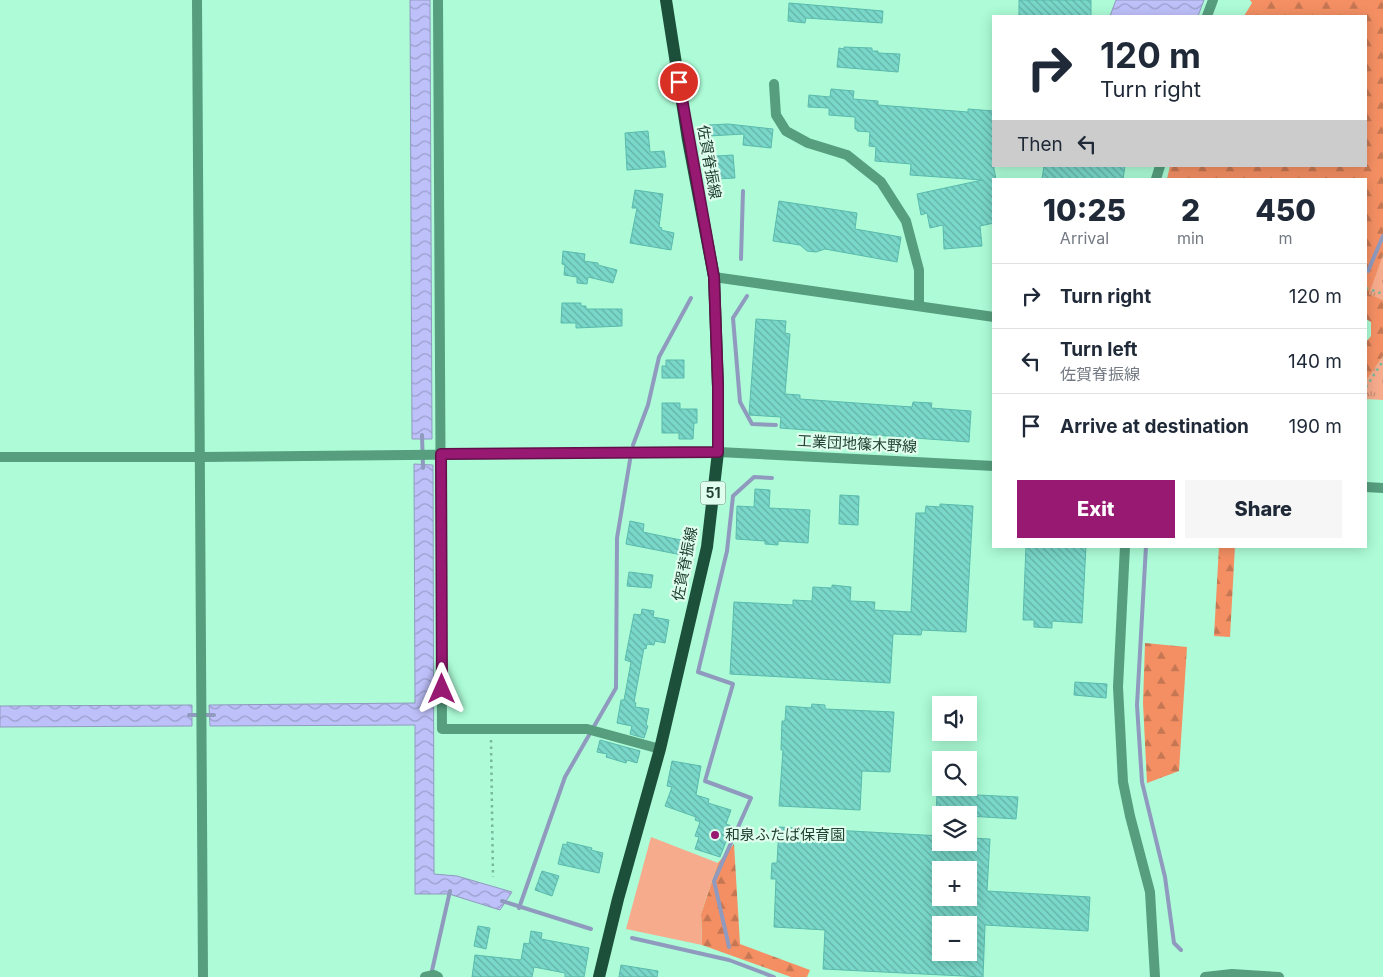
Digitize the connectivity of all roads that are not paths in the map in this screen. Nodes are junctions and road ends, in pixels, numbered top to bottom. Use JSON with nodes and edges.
{"nodes":[{"id":1,"x":197,"y":0,"type":"edge"},
{"id":2,"x":438,"y":0,"type":"edge"},
{"id":3,"x":666,"y":0,"type":"edge"},
{"id":4,"x":1213,"y":0,"type":"edge"},
{"id":5,"x":1207,"y":15,"type":"edge"},
{"id":6,"x":774,"y":84,"type":"dead end"},
{"id":7,"x":714,"y":277,"type":"junction"},
{"id":8,"x":919,"y":306,"type":"junction"},
{"id":9,"x":992,"y":317,"type":"edge"},
{"id":10,"x":718,"y":452,"type":"junction"},
{"id":11,"x":441,"y":454,"type":"junction"},
{"id":12,"x":0,"y":457,"type":"edge"},
{"id":13,"x":201,"y":457,"type":"junction"},
{"id":14,"x":992,"y":466,"type":"edge"},
{"id":15,"x":1367,"y":487,"type":"edge"},
{"id":16,"x":1383,"y":488,"type":"edge"},
{"id":17,"x":1125,"y":548,"type":"edge"},
{"id":18,"x":660,"y":749,"type":"junction"},
{"id":19,"x":203,"y":977,"type":"edge"},
{"id":20,"x":599,"y":977,"type":"edge"},
{"id":21,"x":1155,"y":977,"type":"edge"},
{"id":22,"x":1205,"y":977,"type":"edge"},
{"id":23,"x":1279,"y":977,"type":"edge"}],
"edges":[{"from":1,"to":13,"type":"street"},
{"from":2,"to":11,"type":"street"},
{"from":3,"to":7,"type":"main road","name":"佐賀脊振線","number":"51"},
{"from":4,"to":5,"type":"street"},
{"from":6,"to":8,"type":"street"},
{"from":7,"to":8,"type":"street"},
{"from":7,"to":10,"type":"main road","name":"佐賀脊振線","number":"51"},
{"from":8,"to":9,"type":"street"},
{"from":10,"to":11,"type":"street","name":"工業団地篠木野線"},
{"from":10,"to":14,"type":"street","name":"工業団地篠木野線"},
{"from":10,"to":18,"type":"main road","name":"佐賀脊振線","number":"51"},
{"from":11,"to":13,"type":"street","name":"工業団地篠木野線"},
{"from":11,"to":18,"type":"street"},
{"from":12,"to":13,"type":"street","name":"工業団地篠木野線"},
{"from":13,"to":19,"type":"street"},
{"from":15,"to":16,"type":"street"},
{"from":17,"to":21,"type":"street"},
{"from":18,"to":20,"type":"main road","name":"佐賀脊振線","number":"51"},
{"from":22,"to":23,"type":"street"}]}
